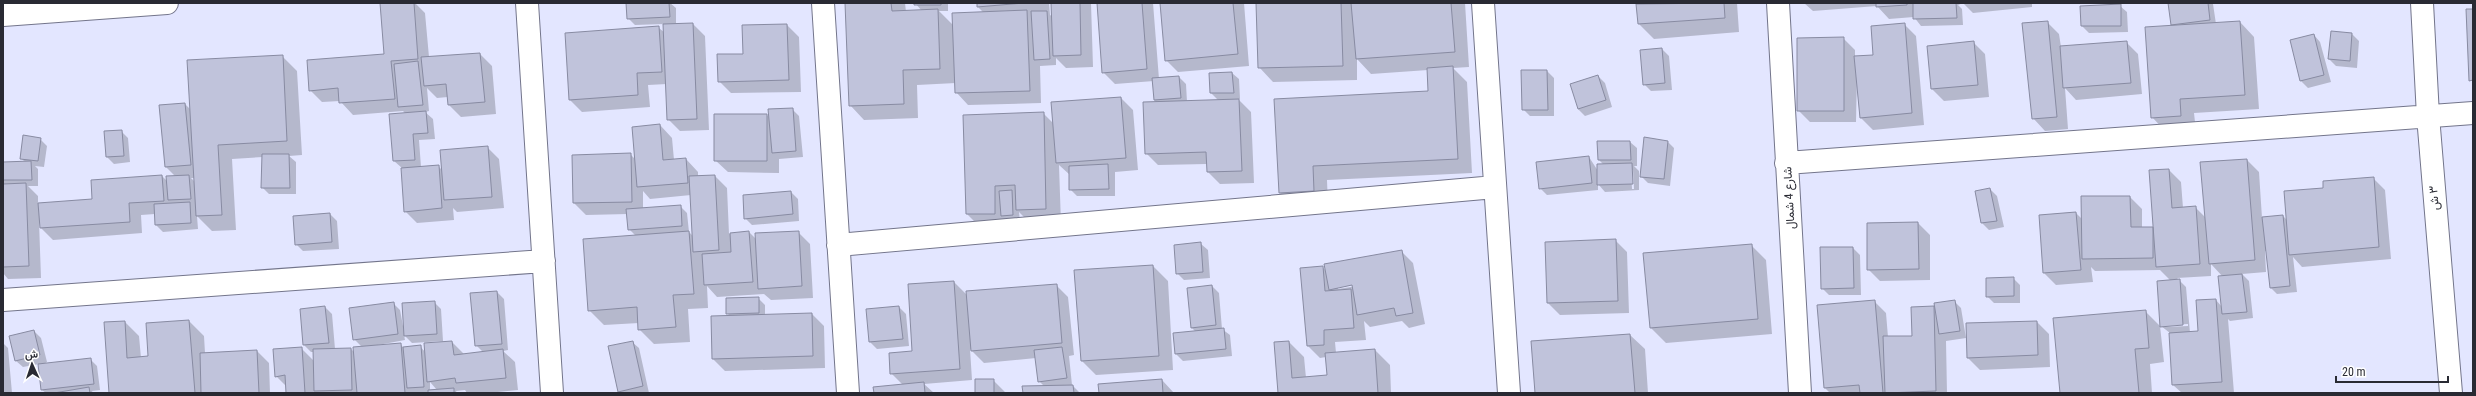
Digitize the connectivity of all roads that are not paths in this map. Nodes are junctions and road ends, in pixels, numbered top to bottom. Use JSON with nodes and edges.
{"nodes":[{"id":1,"x":167,"y":3,"type":"edge"},
{"id":2,"x":527,"y":3,"type":"edge"},
{"id":3,"x":823,"y":3,"type":"edge"},
{"id":4,"x":1483,"y":3,"type":"edge"},
{"id":5,"x":1778,"y":3,"type":"edge"},
{"id":6,"x":2422,"y":3,"type":"edge"},
{"id":7,"x":3,"y":15,"type":"edge"},
{"id":8,"x":2473,"y":113,"type":"edge"},
{"id":9,"x":2428,"y":116,"type":"junction"},
{"id":10,"x":1786,"y":163,"type":"junction"},
{"id":11,"x":1495,"y":187,"type":"junction"},
{"id":12,"x":838,"y":245,"type":"junction"},
{"id":13,"x":544,"y":261,"type":"junction"},
{"id":14,"x":3,"y":300,"type":"edge"},
{"id":15,"x":552,"y":393,"type":"edge"},
{"id":16,"x":848,"y":393,"type":"edge"},
{"id":17,"x":1510,"y":393,"type":"edge"},
{"id":18,"x":1800,"y":393,"type":"edge"},
{"id":19,"x":2451,"y":393,"type":"edge"}],
"edges":[{"from":1,"to":7,"type":"street"},
{"from":2,"to":13,"type":"street"},
{"from":3,"to":12,"type":"street"},
{"from":4,"to":11,"type":"street"},
{"from":5,"to":10,"type":"street","name":"شارع 4 شمال"},
{"from":6,"to":9,"type":"street","name":"٣ ش"},
{"from":8,"to":9,"type":"street"},
{"from":9,"to":10,"type":"street"},
{"from":9,"to":19,"type":"street","name":"٣ ش"},
{"from":10,"to":18,"type":"street","name":"شارع 4 شمال"},
{"from":11,"to":12,"type":"street"},
{"from":11,"to":17,"type":"street"},
{"from":12,"to":16,"type":"street"},
{"from":13,"to":14,"type":"street"},
{"from":13,"to":15,"type":"street"}]}
